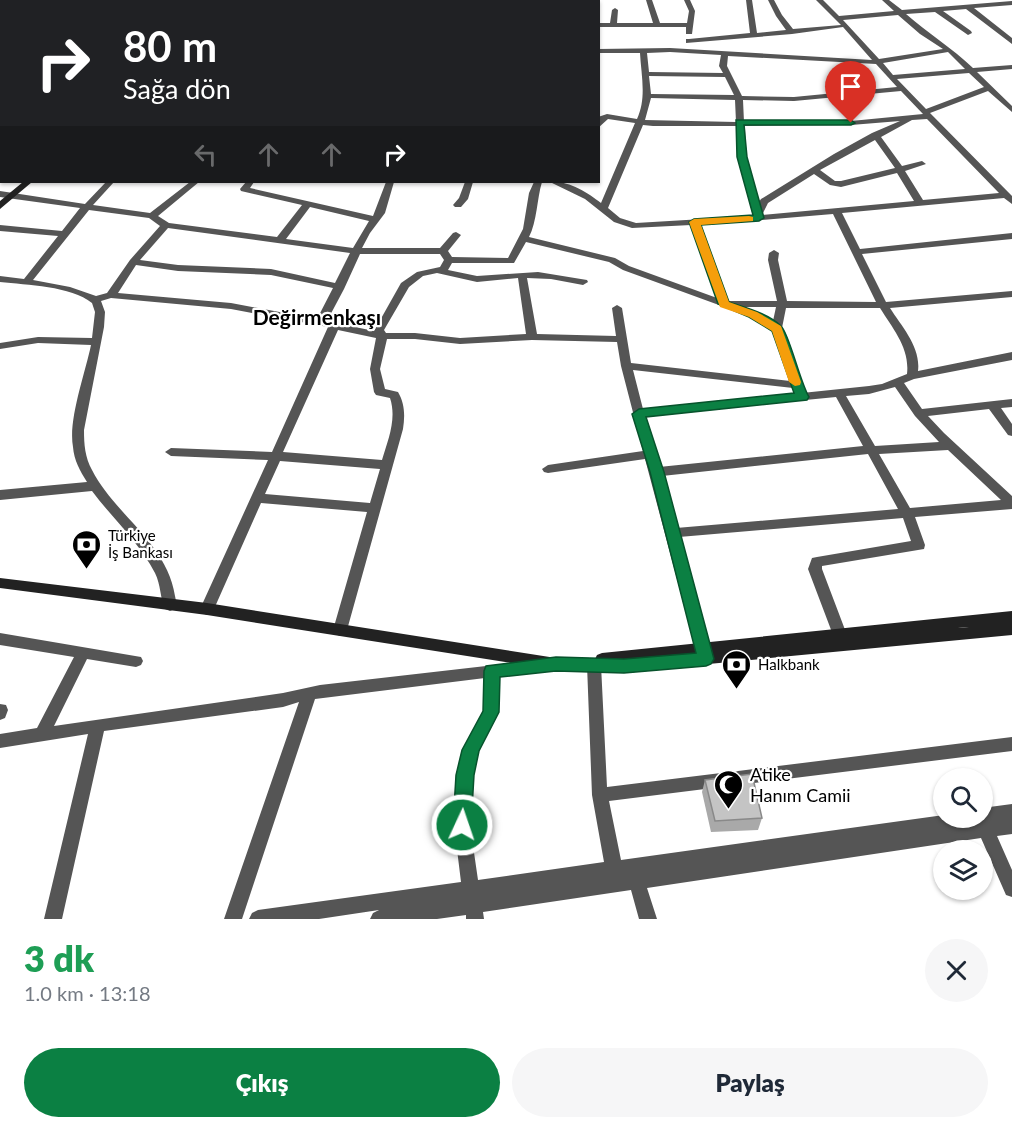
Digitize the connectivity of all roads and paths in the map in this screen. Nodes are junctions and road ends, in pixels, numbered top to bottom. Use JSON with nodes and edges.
{"nodes":[{"id":1,"x":649,"y":0,"type":"edge"},
{"id":2,"x":687,"y":0,"type":"edge"},
{"id":3,"x":749,"y":0,"type":"edge"},
{"id":4,"x":771,"y":0,"type":"edge"},
{"id":5,"x":819,"y":0,"type":"edge"},
{"id":6,"x":885,"y":0,"type":"edge"},
{"id":7,"x":953,"y":0,"type":"edge"},
{"id":8,"x":1012,"y":3,"type":"edge"},
{"id":9,"x":965,"y":7,"type":"junction"},
{"id":10,"x":936,"y":9,"type":"junction"},
{"id":11,"x":615,"y":10,"type":"dead end"},
{"id":12,"x":898,"y":12,"type":"junction"},
{"id":13,"x":839,"y":23,"type":"junction"},
{"id":14,"x":657,"y":25,"type":"junction"},
{"id":15,"x":689,"y":25,"type":"junction"},
{"id":16,"x":600,"y":26,"type":"edge"},
{"id":17,"x":613,"y":26,"type":"junction"},
{"id":18,"x":792,"y":32,"type":"junction"},
{"id":19,"x":968,"y":33,"type":"dead end"},
{"id":20,"x":754,"y":35,"type":"junction"},
{"id":21,"x":689,"y":41,"type":"junction"},
{"id":22,"x":1012,"y":42,"type":"edge"},
{"id":23,"x":643,"y":50,"type":"junction"},
{"id":24,"x":951,"y":50,"type":"junction"},
{"id":25,"x":600,"y":51,"type":"edge"},
{"id":26,"x":689,"y":51,"type":"junction"},
{"id":27,"x":725,"y":53,"type":"junction"},
{"id":28,"x":879,"y":62,"type":"junction"},
{"id":29,"x":1012,"y":67,"type":"edge"},
{"id":30,"x":972,"y":71,"type":"junction"},
{"id":31,"x":645,"y":74,"type":"junction"},
{"id":32,"x":729,"y":75,"type":"junction"},
{"id":33,"x":891,"y":77,"type":"junction"},
{"id":34,"x":902,"y":88,"type":"junction"},
{"id":35,"x":989,"y":88,"type":"junction"},
{"id":36,"x":647,"y":96,"type":"junction"},
{"id":37,"x":739,"y":98,"type":"junction"},
{"id":38,"x":1012,"y":110,"type":"edge"},
{"id":39,"x":927,"y":114,"type":"junction"},
{"id":40,"x":913,"y":117,"type":"junction"},
{"id":41,"x":640,"y":121,"type":"junction"},
{"id":42,"x":600,"y":122,"type":"edge"},
{"id":43,"x":739,"y":122,"type":"junction"},
{"id":44,"x":875,"y":135,"type":"junction"},
{"id":45,"x":922,"y":164,"type":"dead end"},
{"id":46,"x":900,"y":169,"type":"junction"},
{"id":47,"x":814,"y":170,"type":"junction"},
{"id":48,"x":27,"y":183,"type":"edge"},
{"id":49,"x":109,"y":183,"type":"edge"},
{"id":50,"x":194,"y":183,"type":"edge"},
{"id":51,"x":249,"y":183,"type":"edge"},
{"id":52,"x":390,"y":183,"type":"edge"},
{"id":53,"x":469,"y":183,"type":"edge"},
{"id":54,"x":538,"y":183,"type":"edge"},
{"id":55,"x":556,"y":183,"type":"edge"},
{"id":56,"x":0,"y":194,"type":"edge"},
{"id":57,"x":14,"y":195,"type":"junction"},
{"id":58,"x":1009,"y":198,"type":"edge"},
{"id":59,"x":920,"y":203,"type":"junction"},
{"id":60,"x":307,"y":205,"type":"junction"},
{"id":61,"x":458,"y":205,"type":"dead end"},
{"id":62,"x":0,"y":206,"type":"edge"},
{"id":63,"x":85,"y":206,"type":"junction"},
{"id":64,"x":603,"y":208,"type":"junction"},
{"id":65,"x":836,"y":211,"type":"junction"},
{"id":66,"x":152,"y":216,"type":"junction"},
{"id":67,"x":758,"y":216,"type":"junction"},
{"id":68,"x":376,"y":219,"type":"junction"},
{"id":69,"x":694,"y":222,"type":"junction"},
{"id":70,"x":166,"y":225,"type":"junction"},
{"id":71,"x":0,"y":228,"type":"edge"},
{"id":72,"x":66,"y":234,"type":"junction"},
{"id":73,"x":456,"y":235,"type":"dead end"},
{"id":74,"x":1012,"y":236,"type":"edge"},
{"id":75,"x":524,"y":238,"type":"junction"},
{"id":76,"x":280,"y":240,"type":"junction"},
{"id":77,"x":356,"y":251,"type":"junction"},
{"id":78,"x":855,"y":252,"type":"junction"},
{"id":79,"x":774,"y":253,"type":"dead end"},
{"id":80,"x":446,"y":256,"type":"junction"},
{"id":81,"x":133,"y":262,"type":"junction"},
{"id":82,"x":440,"y":271,"type":"junction"},
{"id":83,"x":522,"y":275,"type":"junction"},
{"id":84,"x":0,"y":279,"type":"edge"},
{"id":85,"x":26,"y":282,"type":"junction"},
{"id":86,"x":583,"y":282,"type":"dead end"},
{"id":87,"x":339,"y":289,"type":"junction"},
{"id":88,"x":1012,"y":294,"type":"edge"},
{"id":89,"x":111,"y":295,"type":"junction"},
{"id":90,"x":95,"y":299,"type":"junction"},
{"id":91,"x":782,"y":303,"type":"junction"},
{"id":92,"x":724,"y":304,"type":"junction"},
{"id":93,"x":883,"y":305,"type":"junction"},
{"id":94,"x":617,"y":308,"type":"dead end"},
{"id":95,"x":321,"y":322,"type":"junction"},
{"id":96,"x":334,"y":326,"type":"junction"},
{"id":97,"x":777,"y":328,"type":"junction"},
{"id":98,"x":382,"y":336,"type":"junction"},
{"id":99,"x":532,"y":337,"type":"junction"},
{"id":100,"x":621,"y":339,"type":"junction"},
{"id":101,"x":97,"y":342,"type":"junction"},
{"id":102,"x":0,"y":345,"type":"edge"},
{"id":103,"x":1012,"y":356,"type":"edge"},
{"id":104,"x":626,"y":366,"type":"junction"},
{"id":105,"x":912,"y":376,"type":"junction"},
{"id":106,"x":897,"y":381,"type":"junction"},
{"id":107,"x":796,"y":385,"type":"junction"},
{"id":108,"x":839,"y":393,"type":"junction"},
{"id":109,"x":803,"y":397,"type":"junction"},
{"id":110,"x":1012,"y":403,"type":"edge"},
{"id":111,"x":993,"y":406,"type":"junction"},
{"id":112,"x":919,"y":413,"type":"junction"},
{"id":113,"x":639,"y":414,"type":"junction"},
{"id":114,"x":1012,"y":432,"type":"edge"},
{"id":115,"x":950,"y":446,"type":"junction"},
{"id":116,"x":870,"y":450,"type":"junction"},
{"id":117,"x":171,"y":452,"type":"dead end"},
{"id":118,"x":651,"y":454,"type":"junction"},
{"id":119,"x":275,"y":456,"type":"junction"},
{"id":120,"x":387,"y":465,"type":"junction"},
{"id":121,"x":548,"y":469,"type":"dead end"},
{"id":122,"x":657,"y":472,"type":"junction"},
{"id":123,"x":94,"y":486,"type":"junction"},
{"id":124,"x":0,"y":495,"type":"edge"},
{"id":125,"x":258,"y":498,"type":"junction"},
{"id":126,"x":1012,"y":504,"type":"edge"},
{"id":127,"x":375,"y":508,"type":"junction"},
{"id":128,"x":907,"y":513,"type":"junction"},
{"id":129,"x":673,"y":533,"type":"junction"},
{"id":130,"x":0,"y":583,"type":"edge"},
{"id":131,"x":170,"y":605,"type":"junction"},
{"id":132,"x":207,"y":609,"type":"junction"},
{"id":133,"x":1012,"y":617,"type":"edge"},
{"id":134,"x":1012,"y":629,"type":"edge"},
{"id":135,"x":340,"y":630,"type":"junction"},
{"id":136,"x":840,"y":635,"type":"junction"},
{"id":137,"x":0,"y":639,"type":"edge"},
{"id":138,"x":82,"y":653,"type":"junction"},
{"id":139,"x":704,"y":654,"type":"junction"},
{"id":140,"x":136,"y":661,"type":"dead end"},
{"id":141,"x":556,"y":664,"type":"junction"},
{"id":142,"x":594,"y":665,"type":"junction"},
{"id":143,"x":492,"y":671,"type":"junction"},
{"id":144,"x":310,"y":693,"type":"junction"},
{"id":145,"x":97,"y":726,"type":"junction"},
{"id":146,"x":42,"y":734,"type":"junction"},
{"id":147,"x":0,"y":741,"type":"edge"},
{"id":148,"x":1012,"y":744,"type":"edge"},
{"id":149,"x":600,"y":795,"type":"junction"},
{"id":150,"x":1012,"y":812,"type":"edge"},
{"id":151,"x":993,"y":818,"type":"edge"},
{"id":152,"x":993,"y":823,"type":"edge"},
{"id":153,"x":1012,"y":826,"type":"edge"},
{"id":154,"x":933,"y":827,"type":"edge"},
{"id":155,"x":942,"y":828,"type":"edge"},
{"id":156,"x":984,"y":828,"type":"edge"},
{"id":157,"x":614,"y":869,"type":"junction"},
{"id":158,"x":637,"y":882,"type":"junction"},
{"id":159,"x":1012,"y":889,"type":"edge"},
{"id":160,"x":473,"y":904,"type":"edge"},
{"id":161,"x":53,"y":919,"type":"edge"},
{"id":162,"x":233,"y":919,"type":"edge"},
{"id":163,"x":258,"y":919,"type":"edge"},
{"id":164,"x":379,"y":919,"type":"edge"},
{"id":165,"x":648,"y":919,"type":"edge"}],
"edges":[{"from":1,"to":14,"type":"street"},
{"from":2,"to":15,"type":"street"},
{"from":3,"to":20,"type":"street"},
{"from":4,"to":18,"type":"street"},
{"from":5,"to":13,"type":"street"},
{"from":6,"to":12,"type":"street"},
{"from":7,"to":9,"type":"street"},
{"from":8,"to":9,"type":"street"},
{"from":9,"to":10,"type":"street"},
{"from":9,"to":22,"type":"street"},
{"from":10,"to":12,"type":"street"},
{"from":10,"to":19,"type":"street"},
{"from":11,"to":17,"type":"street"},
{"from":12,"to":13,"type":"street"},
{"from":12,"to":24,"type":"street"},
{"from":13,"to":18,"type":"street"},
{"from":13,"to":28,"type":"street"},
{"from":14,"to":15,"type":"street"},
{"from":14,"to":17,"type":"street"},
{"from":15,"to":21,"type":"street"},
{"from":16,"to":17,"type":"street"},
{"from":18,"to":20,"type":"street"},
{"from":20,"to":21,"type":"street"},
{"from":21,"to":26,"type":"street"},
{"from":23,"to":25,"type":"street"},
{"from":23,"to":26,"type":"street"},
{"from":23,"to":31,"type":"street"},
{"from":24,"to":28,"type":"street"},
{"from":24,"to":30,"type":"street"},
{"from":26,"to":27,"type":"street"},
{"from":27,"to":28,"type":"street"},
{"from":27,"to":32,"type":"street"},
{"from":28,"to":33,"type":"street"},
{"from":29,"to":30,"type":"street"},
{"from":30,"to":33,"type":"street"},
{"from":30,"to":35,"type":"street"},
{"from":31,"to":32,"type":"street"},
{"from":31,"to":36,"type":"street"},
{"from":32,"to":37,"type":"street"},
{"from":33,"to":34,"type":"street"},
{"from":34,"to":37,"type":"street"},
{"from":34,"to":39,"type":"street"},
{"from":35,"to":38,"type":"street"},
{"from":35,"to":39,"type":"street"},
{"from":36,"to":37,"type":"street"},
{"from":36,"to":41,"type":"street"},
{"from":37,"to":43,"type":"street"},
{"from":39,"to":40,"type":"street"},
{"from":39,"to":58,"type":"street"},
{"from":40,"to":43,"type":"street"},
{"from":40,"to":44,"type":"street"},
{"from":41,"to":42,"type":"street"},
{"from":41,"to":43,"type":"street"},
{"from":41,"to":64,"type":"street"},
{"from":43,"to":67,"type":"street"},
{"from":44,"to":46,"type":"street"},
{"from":44,"to":47,"type":"street"},
{"from":45,"to":46,"type":"street"},
{"from":46,"to":47,"type":"street"},
{"from":46,"to":59,"type":"street"},
{"from":47,"to":67,"type":"street"},
{"from":48,"to":57,"type":"main road"},
{"from":49,"to":63,"type":"street"},
{"from":50,"to":66,"type":"street"},
{"from":51,"to":60,"type":"street"},
{"from":52,"to":68,"type":"street"},
{"from":53,"to":61,"type":"street"},
{"from":54,"to":75,"type":"street"},
{"from":55,"to":64,"type":"street"},
{"from":56,"to":57,"type":"street"},
{"from":57,"to":62,"type":"main road"},
{"from":57,"to":63,"type":"street"},
{"from":58,"to":59,"type":"street"},
{"from":59,"to":65,"type":"street"},
{"from":60,"to":68,"type":"street"},
{"from":60,"to":76,"type":"street"},
{"from":63,"to":66,"type":"street"},
{"from":63,"to":72,"type":"street"},
{"from":64,"to":69,"type":"street"},
{"from":65,"to":67,"type":"street"},
{"from":65,"to":78,"type":"street"},
{"from":66,"to":70,"type":"street"},
{"from":67,"to":69,"type":"street"},
{"from":68,"to":77,"type":"street"},
{"from":69,"to":92,"type":"street"},
{"from":70,"to":76,"type":"street"},
{"from":70,"to":81,"type":"street"},
{"from":71,"to":72,"type":"street"},
{"from":72,"to":85,"type":"street"},
{"from":73,"to":80,"type":"street"},
{"from":74,"to":78,"type":"street"},
{"from":75,"to":80,"type":"street"},
{"from":75,"to":92,"type":"street"},
{"from":76,"to":77,"type":"street"},
{"from":77,"to":80,"type":"street"},
{"from":77,"to":87,"type":"street"},
{"from":78,"to":93,"type":"street"},
{"from":79,"to":91,"type":"street"},
{"from":80,"to":82,"type":"street"},
{"from":81,"to":87,"type":"street"},
{"from":81,"to":89,"type":"street"},
{"from":82,"to":83,"type":"street"},
{"from":82,"to":98,"type":"street"},
{"from":83,"to":86,"type":"street"},
{"from":83,"to":99,"type":"street"},
{"from":84,"to":85,"type":"street"},
{"from":85,"to":90,"type":"street"},
{"from":87,"to":95,"type":"street"},
{"from":88,"to":93,"type":"street"},
{"from":89,"to":90,"type":"street"},
{"from":89,"to":95,"type":"street"},
{"from":90,"to":101,"type":"street"},
{"from":91,"to":92,"type":"street"},
{"from":91,"to":93,"type":"street"},
{"from":91,"to":97,"type":"street"},
{"from":92,"to":97,"type":"street"},
{"from":93,"to":105,"type":"street"},
{"from":94,"to":100,"type":"street"},
{"from":95,"to":96,"type":"street"},
{"from":96,"to":98,"type":"street"},
{"from":96,"to":119,"type":"street"},
{"from":97,"to":107,"type":"street"},
{"from":98,"to":99,"type":"street"},
{"from":98,"to":120,"type":"street"},
{"from":99,"to":100,"type":"street"},
{"from":100,"to":104,"type":"street"},
{"from":101,"to":102,"type":"street"},
{"from":101,"to":123,"type":"street"},
{"from":103,"to":105,"type":"street"},
{"from":104,"to":107,"type":"street"},
{"from":104,"to":113,"type":"street"},
{"from":105,"to":106,"type":"street"},
{"from":106,"to":108,"type":"street"},
{"from":106,"to":112,"type":"street"},
{"from":107,"to":109,"type":"street"},
{"from":108,"to":109,"type":"street"},
{"from":108,"to":116,"type":"street"},
{"from":109,"to":113,"type":"street"},
{"from":110,"to":111,"type":"street"},
{"from":111,"to":112,"type":"street"},
{"from":111,"to":114,"type":"street"},
{"from":112,"to":115,"type":"street"},
{"from":113,"to":118,"type":"street"},
{"from":115,"to":116,"type":"street"},
{"from":115,"to":126,"type":"street"},
{"from":116,"to":122,"type":"street"},
{"from":116,"to":128,"type":"street"},
{"from":117,"to":119,"type":"street"},
{"from":118,"to":121,"type":"street"},
{"from":118,"to":122,"type":"street"},
{"from":119,"to":120,"type":"street"},
{"from":119,"to":125,"type":"street"},
{"from":120,"to":127,"type":"street"},
{"from":122,"to":129,"type":"street"},
{"from":123,"to":124,"type":"street"},
{"from":123,"to":131,"type":"street"},
{"from":125,"to":127,"type":"street"},
{"from":125,"to":132,"type":"street"},
{"from":126,"to":128,"type":"street"},
{"from":127,"to":135,"type":"street"},
{"from":128,"to":129,"type":"street"},
{"from":128,"to":136,"type":"street"},
{"from":129,"to":139,"type":"street"},
{"from":130,"to":131,"type":"main road"},
{"from":131,"to":132,"type":"main road"},
{"from":132,"to":135,"type":"main road"},
{"from":133,"to":136,"type":"main road"},
{"from":134,"to":139,"type":"main road"},
{"from":135,"to":141,"type":"main road"},
{"from":136,"to":139,"type":"main road"},
{"from":137,"to":138,"type":"street"},
{"from":138,"to":140,"type":"street"},
{"from":138,"to":146,"type":"street"},
{"from":139,"to":141,"type":"main road"},
{"from":139,"to":142,"type":"main road"},
{"from":141,"to":142,"type":"main road"},
{"from":141,"to":143,"type":"street"},
{"from":142,"to":149,"type":"street"},
{"from":143,"to":144,"type":"street"},
{"from":143,"to":160,"type":"street"},
{"from":144,"to":145,"type":"street"},
{"from":144,"to":162,"type":"street"},
{"from":145,"to":146,"type":"street"},
{"from":145,"to":161,"type":"street"},
{"from":146,"to":147,"type":"street"},
{"from":148,"to":149,"type":"street"},
{"from":149,"to":157,"type":"street"},
{"from":150,"to":151,"type":"street"},
{"from":152,"to":153,"type":"street"},
{"from":154,"to":157,"type":"street"},
{"from":155,"to":158,"type":"street"},
{"from":156,"to":159,"type":"street"},
{"from":157,"to":158,"type":"street"},
{"from":157,"to":160,"type":"street"},
{"from":158,"to":160,"type":"street"},
{"from":158,"to":165,"type":"street"},
{"from":160,"to":163,"type":"street"},
{"from":160,"to":164,"type":"street"}]}
